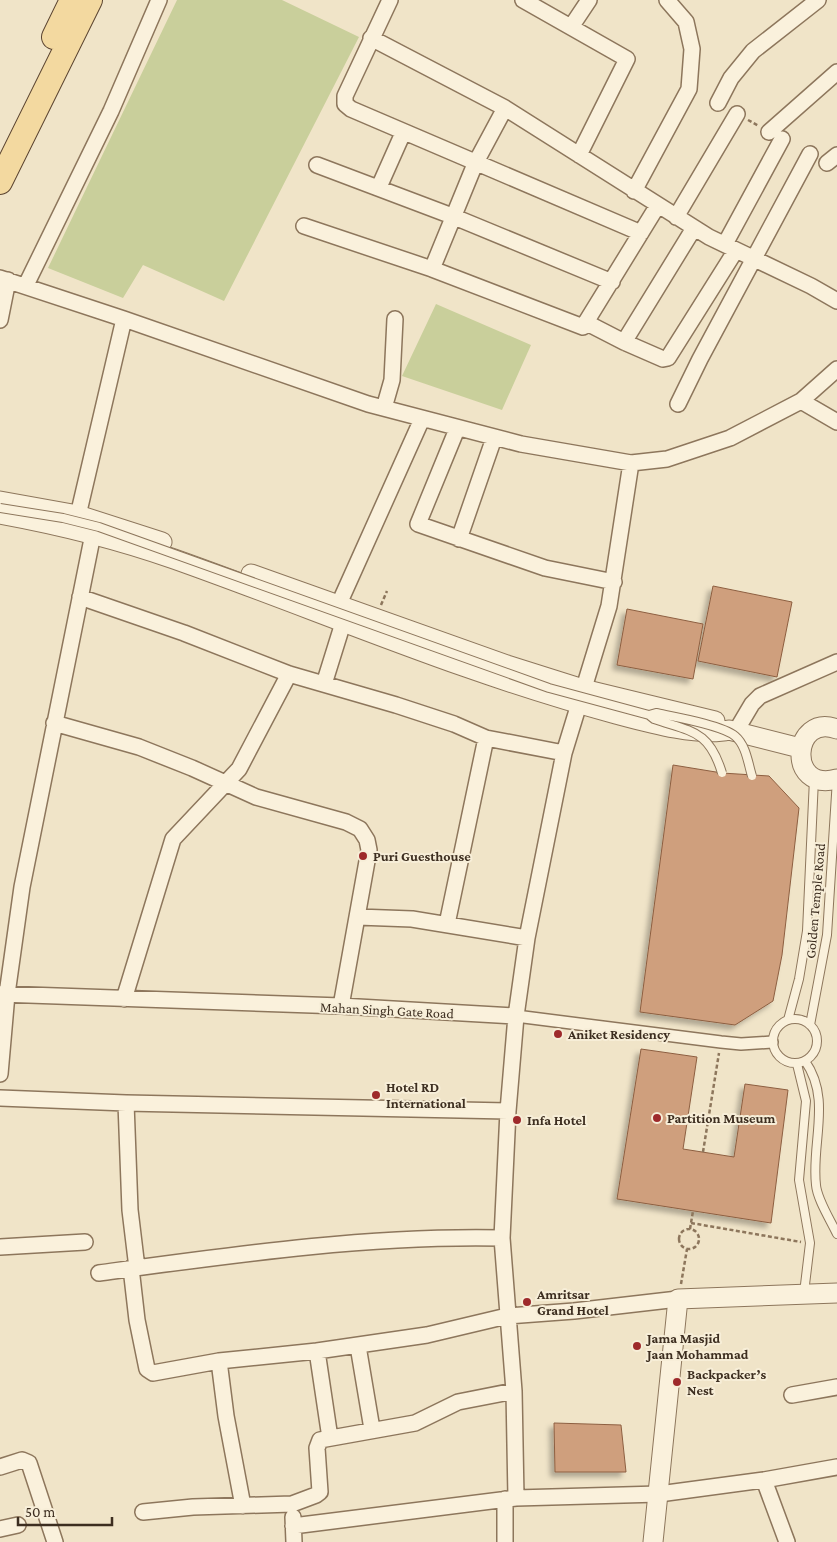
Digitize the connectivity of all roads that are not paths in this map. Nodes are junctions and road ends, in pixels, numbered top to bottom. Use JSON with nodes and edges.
{"nodes":[{"id":1,"x":72,"y":0,"type":"edge"},
{"id":2,"x":90,"y":0,"type":"edge"},
{"id":3,"x":159,"y":0,"type":"edge"},
{"id":4,"x":390,"y":0,"type":"edge"},
{"id":5,"x":523,"y":0,"type":"edge"},
{"id":6,"x":589,"y":0,"type":"edge"},
{"id":7,"x":667,"y":0,"type":"edge"},
{"id":8,"x":818,"y":0,"type":"edge"},
{"id":9,"x":575,"y":20,"type":"dead end"},
{"id":10,"x":371,"y":38,"type":"junction"},
{"id":11,"x":837,"y":72,"type":"edge"},
{"id":12,"x":718,"y":103,"type":"dead end"},
{"id":13,"x":505,"y":108,"type":"junction"},
{"id":14,"x":737,"y":114,"type":"dead end"},
{"id":15,"x":403,"y":133,"type":"junction"},
{"id":16,"x":0,"y":148,"type":"edge"},
{"id":17,"x":810,"y":154,"type":"dead end"},
{"id":18,"x":579,"y":155,"type":"junction"},
{"id":19,"x":475,"y":164,"type":"junction"},
{"id":20,"x":317,"y":165,"type":"dead end"},
{"id":21,"x":0,"y":182,"type":"edge"},
{"id":22,"x":379,"y":187,"type":"junction"},
{"id":23,"x":634,"y":191,"type":"junction"},
{"id":24,"x":658,"y":205,"type":"junction"},
{"id":25,"x":452,"y":216,"type":"junction"},
{"id":26,"x":676,"y":217,"type":"junction"},
{"id":27,"x":304,"y":226,"type":"dead end"},
{"id":28,"x":694,"y":228,"type":"junction"},
{"id":29,"x":641,"y":233,"type":"junction"},
{"id":30,"x":730,"y":247,"type":"junction"},
{"id":31,"x":754,"y":260,"type":"junction"},
{"id":32,"x":432,"y":268,"type":"junction"},
{"id":33,"x":4,"y":279,"type":"edge"},
{"id":34,"x":612,"y":282,"type":"junction"},
{"id":35,"x":26,"y":286,"type":"junction"},
{"id":36,"x":837,"y":301,"type":"edge"},
{"id":37,"x":124,"y":318,"type":"junction"},
{"id":38,"x":395,"y":319,"type":"dead end"},
{"id":39,"x":0,"y":320,"type":"edge"},
{"id":40,"x":587,"y":323,"type":"junction"},
{"id":41,"x":624,"y":342,"type":"junction"},
{"id":42,"x":837,"y":370,"type":"edge"},
{"id":43,"x":801,"y":401,"type":"junction"},
{"id":44,"x":678,"y":404,"type":"dead end"},
{"id":45,"x":384,"y":408,"type":"junction"},
{"id":46,"x":422,"y":419,"type":"junction"},
{"id":47,"x":837,"y":422,"type":"edge"},
{"id":48,"x":457,"y":429,"type":"junction"},
{"id":49,"x":494,"y":438,"type":"junction"},
{"id":50,"x":631,"y":463,"type":"junction"},
{"id":51,"x":0,"y":501,"type":"edge"},
{"id":52,"x":0,"y":508,"type":"edge"},
{"id":53,"x":0,"y":514,"type":"edge"},
{"id":54,"x":86,"y":524,"type":"junction"},
{"id":55,"x":458,"y":539,"type":"junction"},
{"id":56,"x":614,"y":582,"type":"junction"},
{"id":57,"x":80,"y":597,"type":"junction"},
{"id":58,"x":341,"y":614,"type":"junction"},
{"id":59,"x":837,"y":662,"type":"edge"},
{"id":60,"x":289,"y":674,"type":"junction"},
{"id":61,"x":324,"y":684,"type":"junction"},
{"id":62,"x":581,"y":697,"type":"junction"},
{"id":63,"x":649,"y":715,"type":"junction"},
{"id":64,"x":54,"y":723,"type":"junction"},
{"id":65,"x":837,"y":729,"type":"edge"},
{"id":66,"x":732,"y":730,"type":"junction"},
{"id":67,"x":486,"y":738,"type":"junction"},
{"id":68,"x":800,"y":748,"type":"junction"},
{"id":69,"x":564,"y":753,"type":"junction"},
{"id":70,"x":722,"y":773,"type":"dead end"},
{"id":71,"x":752,"y":776,"type":"dead end"},
{"id":72,"x":814,"y":777,"type":"junction"},
{"id":73,"x":837,"y":779,"type":"edge"},
{"id":74,"x":226,"y":784,"type":"junction"},
{"id":75,"x":358,"y":917,"type":"junction"},
{"id":76,"x":448,"y":924,"type":"junction"},
{"id":77,"x":527,"y":938,"type":"junction"},
{"id":78,"x":4,"y":994,"type":"edge"},
{"id":79,"x":124,"y":999,"type":"junction"},
{"id":80,"x":341,"y":1006,"type":"junction"},
{"id":81,"x":516,"y":1016,"type":"junction"},
{"id":82,"x":788,"y":1020,"type":"junction"},
{"id":83,"x":810,"y":1025,"type":"junction"},
{"id":84,"x":772,"y":1042,"type":"junction"},
{"id":85,"x":801,"y":1063,"type":"junction"},
{"id":86,"x":0,"y":1074,"type":"edge"},
{"id":87,"x":0,"y":1098,"type":"edge"},
{"id":88,"x":126,"y":1103,"type":"junction"},
{"id":89,"x":508,"y":1111,"type":"junction"},
{"id":90,"x":837,"y":1234,"type":"edge"},
{"id":91,"x":502,"y":1238,"type":"junction"},
{"id":92,"x":85,"y":1242,"type":"dead end"},
{"id":93,"x":0,"y":1248,"type":"edge"},
{"id":94,"x":134,"y":1268,"type":"junction"},
{"id":95,"x":99,"y":1273,"type":"dead end"},
{"id":96,"x":837,"y":1293,"type":"edge"},
{"id":97,"x":804,"y":1295,"type":"junction"},
{"id":98,"x":678,"y":1299,"type":"junction"},
{"id":99,"x":507,"y":1316,"type":"junction"},
{"id":100,"x":358,"y":1346,"type":"junction"},
{"id":101,"x":317,"y":1351,"type":"junction"},
{"id":102,"x":219,"y":1361,"type":"junction"},
{"id":103,"x":837,"y":1387,"type":"edge"},
{"id":104,"x":514,"y":1391,"type":"junction"},
{"id":105,"x":792,"y":1395,"type":"dead end"},
{"id":106,"x":372,"y":1429,"type":"junction"},
{"id":107,"x":330,"y":1438,"type":"junction"},
{"id":108,"x":0,"y":1467,"type":"edge"},
{"id":109,"x":837,"y":1467,"type":"edge"},
{"id":110,"x":764,"y":1480,"type":"junction"},
{"id":111,"x":659,"y":1494,"type":"junction"},
{"id":112,"x":511,"y":1499,"type":"junction"},
{"id":113,"x":292,"y":1504,"type":"junction"},
{"id":114,"x":243,"y":1506,"type":"junction"},
{"id":115,"x":143,"y":1512,"type":"dead end"},
{"id":116,"x":18,"y":1525,"type":"dead end"},
{"id":117,"x":293,"y":1526,"type":"junction"},
{"id":118,"x":0,"y":1530,"type":"edge"},
{"id":119,"x":55,"y":1542,"type":"edge"},
{"id":120,"x":294,"y":1542,"type":"edge"},
{"id":121,"x":505,"y":1542,"type":"edge"},
{"id":122,"x":653,"y":1542,"type":"edge"},
{"id":123,"x":787,"y":1542,"type":"edge"}],
"edges":[{"from":1,"to":16,"type":"main road"},
{"from":2,"to":21,"type":"main road"},
{"from":3,"to":35,"type":"street"},
{"from":4,"to":10,"type":"street"},
{"from":5,"to":18,"type":"street"},
{"from":6,"to":9,"type":"street"},
{"from":7,"to":23,"type":"street"},
{"from":8,"to":12,"type":"street"},
{"from":10,"to":13,"type":"street"},
{"from":10,"to":15,"type":"street"},
{"from":11,"to":30,"type":"street"},
{"from":13,"to":18,"type":"street"},
{"from":13,"to":19,"type":"street"},
{"from":14,"to":26,"type":"street"},
{"from":15,"to":19,"type":"street"},
{"from":15,"to":22,"type":"street"},
{"from":17,"to":31,"type":"street"},
{"from":18,"to":23,"type":"street"},
{"from":19,"to":25,"type":"street"},
{"from":19,"to":29,"type":"street"},
{"from":20,"to":22,"type":"street"},
{"from":22,"to":25,"type":"street"},
{"from":23,"to":24,"type":"street"},
{"from":24,"to":26,"type":"street"},
{"from":24,"to":29,"type":"street"},
{"from":25,"to":32,"type":"street"},
{"from":25,"to":34,"type":"street"},
{"from":26,"to":28,"type":"street"},
{"from":27,"to":32,"type":"street"},
{"from":28,"to":30,"type":"street"},
{"from":28,"to":41,"type":"street"},
{"from":29,"to":34,"type":"street"},
{"from":30,"to":31,"type":"street"},
{"from":30,"to":41,"type":"street"},
{"from":31,"to":36,"type":"street"},
{"from":31,"to":44,"type":"street"},
{"from":32,"to":40,"type":"street"},
{"from":33,"to":35,"type":"street"},
{"from":33,"to":39,"type":"street"},
{"from":34,"to":40,"type":"street"},
{"from":35,"to":37,"type":"street"},
{"from":37,"to":45,"type":"street"},
{"from":37,"to":54,"type":"street"},
{"from":38,"to":45,"type":"street"},
{"from":40,"to":41,"type":"street"},
{"from":42,"to":43,"type":"street"},
{"from":43,"to":47,"type":"street"},
{"from":43,"to":50,"type":"street"},
{"from":45,"to":46,"type":"street"},
{"from":46,"to":48,"type":"street"},
{"from":46,"to":58,"type":"street"},
{"from":48,"to":49,"type":"street"},
{"from":48,"to":55,"type":"street"},
{"from":49,"to":50,"type":"street"},
{"from":49,"to":55,"type":"street"},
{"from":50,"to":56,"type":"street"},
{"from":51,"to":54,"type":"street"},
{"from":52,"to":63,"type":"lane","bridge":true},
{"from":53,"to":54,"type":"street"},
{"from":54,"to":57,"type":"street"},
{"from":54,"to":58,"type":"street"},
{"from":55,"to":56,"type":"street"},
{"from":56,"to":62,"type":"street"},
{"from":57,"to":60,"type":"street"},
{"from":57,"to":64,"type":"street"},
{"from":58,"to":61,"type":"street"},
{"from":58,"to":62,"type":"street"},
{"from":59,"to":66,"type":"street"},
{"from":60,"to":61,"type":"street"},
{"from":60,"to":74,"type":"street"},
{"from":61,"to":67,"type":"street"},
{"from":62,"to":66,"type":"street"},
{"from":62,"to":69,"type":"street"},
{"from":63,"to":70,"type":"lane","bridge":true},
{"from":63,"to":71,"type":"lane","bridge":true},
{"from":64,"to":74,"type":"street"},
{"from":64,"to":78,"type":"street"},
{"from":65,"to":68,"type":"street"},
{"from":66,"to":68,"type":"street"},
{"from":67,"to":69,"type":"street"},
{"from":67,"to":76,"type":"street"},
{"from":68,"to":72,"type":"street"},
{"from":69,"to":77,"type":"street"},
{"from":72,"to":73,"type":"street"},
{"from":72,"to":82,"type":"lane","name":"Golden Temple Road"},
{"from":73,"to":83,"type":"lane","name":"Golden Temple Road"},
{"from":74,"to":75,"type":"street"},
{"from":74,"to":79,"type":"street"},
{"from":75,"to":76,"type":"street"},
{"from":75,"to":80,"type":"street"},
{"from":76,"to":77,"type":"street"},
{"from":77,"to":81,"type":"street"},
{"from":78,"to":79,"type":"street","name":"Mahan Singh Gate Road"},
{"from":78,"to":86,"type":"street"},
{"from":79,"to":80,"type":"street","name":"Mahan Singh Gate Road"},
{"from":80,"to":81,"type":"street","name":"Mahan Singh Gate Road"},
{"from":81,"to":84,"type":"street","name":"Mahan Singh Gate Road"},
{"from":81,"to":89,"type":"street"},
{"from":82,"to":83,"type":"lane"},
{"from":82,"to":84,"type":"lane"},
{"from":83,"to":85,"type":"lane"},
{"from":84,"to":85,"type":"lane"},
{"from":85,"to":90,"type":"lane"},
{"from":85,"to":97,"type":"lane"},
{"from":87,"to":88,"type":"street"},
{"from":88,"to":89,"type":"street"},
{"from":88,"to":94,"type":"street"},
{"from":89,"to":91,"type":"street"},
{"from":91,"to":94,"type":"street"},
{"from":91,"to":99,"type":"street"},
{"from":92,"to":93,"type":"street"},
{"from":94,"to":95,"type":"street"},
{"from":94,"to":102,"type":"street"},
{"from":96,"to":97,"type":"street"},
{"from":97,"to":98,"type":"street"},
{"from":98,"to":99,"type":"street"},
{"from":98,"to":111,"type":"street"},
{"from":99,"to":100,"type":"street"},
{"from":99,"to":104,"type":"street"},
{"from":100,"to":101,"type":"street"},
{"from":100,"to":106,"type":"street"},
{"from":101,"to":102,"type":"street"},
{"from":101,"to":107,"type":"street"},
{"from":102,"to":114,"type":"street"},
{"from":103,"to":105,"type":"street"},
{"from":104,"to":106,"type":"street"},
{"from":104,"to":112,"type":"street"},
{"from":106,"to":107,"type":"street"},
{"from":107,"to":113,"type":"street"},
{"from":108,"to":119,"type":"street"},
{"from":109,"to":110,"type":"street"},
{"from":110,"to":111,"type":"street"},
{"from":110,"to":123,"type":"street"},
{"from":111,"to":112,"type":"street"},
{"from":111,"to":122,"type":"street"},
{"from":112,"to":117,"type":"street"},
{"from":112,"to":121,"type":"street"},
{"from":113,"to":114,"type":"street"},
{"from":113,"to":117,"type":"street"},
{"from":114,"to":115,"type":"street"},
{"from":116,"to":118,"type":"street"},
{"from":117,"to":120,"type":"street"}]}
